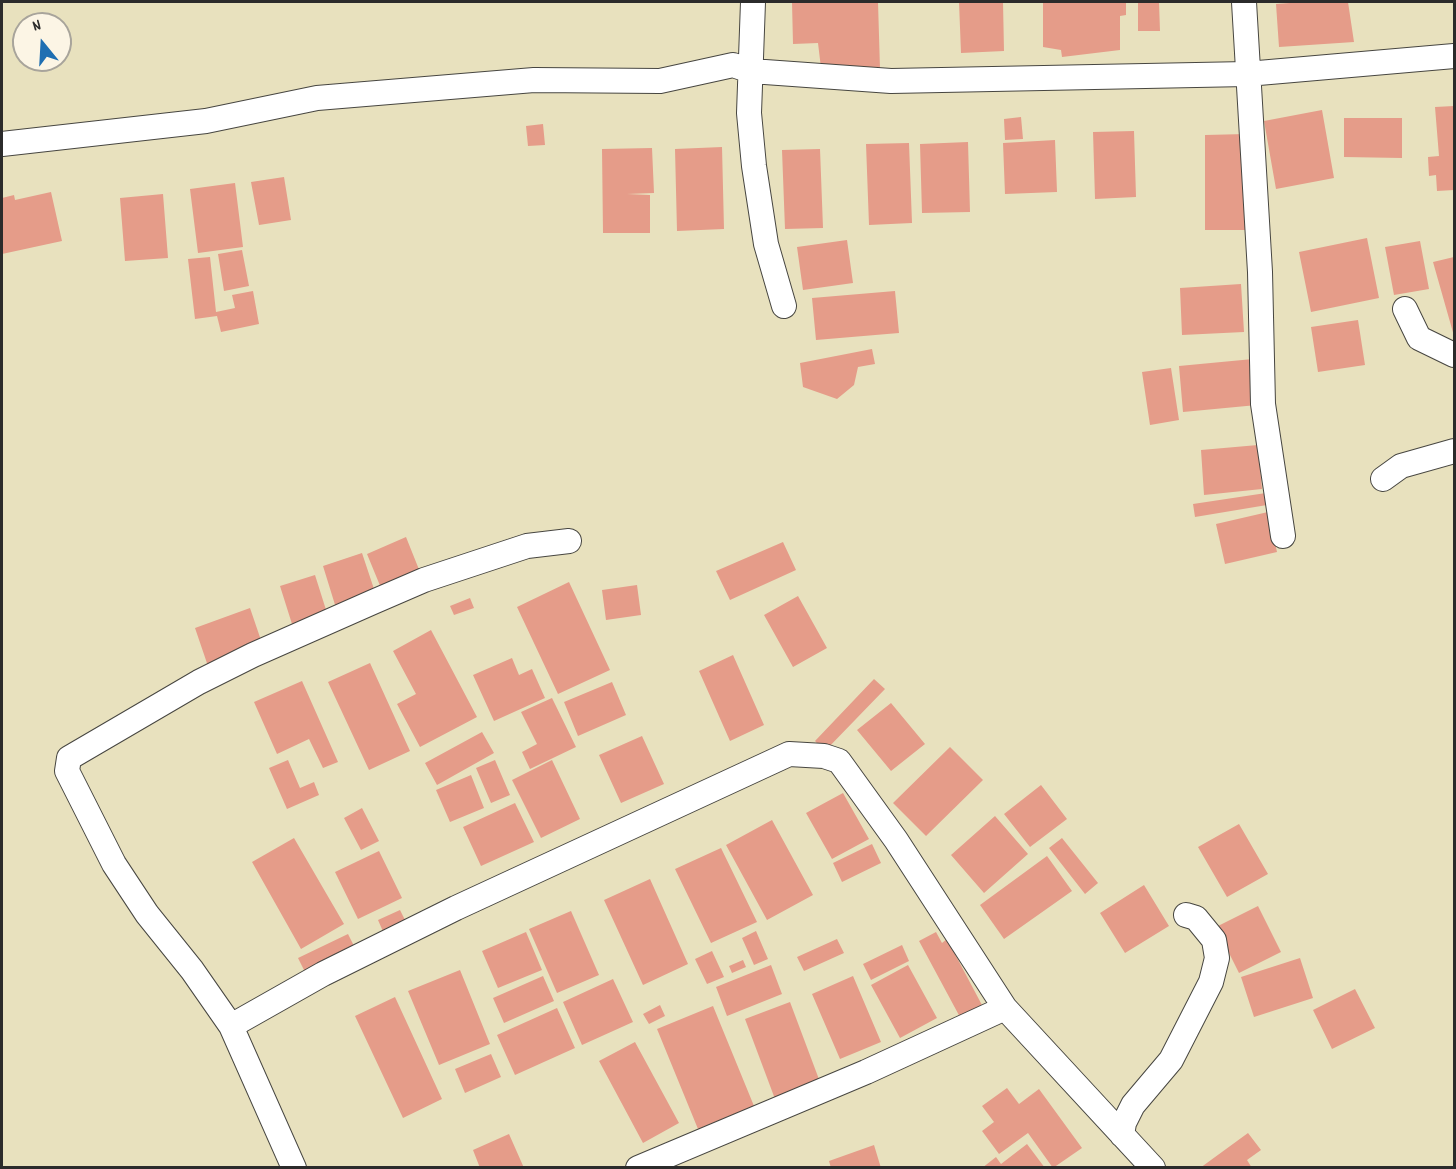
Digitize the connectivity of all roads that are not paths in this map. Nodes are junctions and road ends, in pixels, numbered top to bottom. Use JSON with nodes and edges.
{"nodes":[{"id":1,"x":753,"y":2,"type":"edge"},
{"id":2,"x":1244,"y":2,"type":"edge"},
{"id":3,"x":1455,"y":56,"type":"edge"},
{"id":4,"x":751,"y":71,"type":"junction"},
{"id":5,"x":1247,"y":74,"type":"junction"},
{"id":6,"x":2,"y":144,"type":"edge"},
{"id":7,"x":784,"y":306,"type":"dead end"},
{"id":8,"x":1405,"y":309,"type":"dead end"},
{"id":9,"x":1455,"y":355,"type":"edge"},
{"id":10,"x":1455,"y":451,"type":"edge"},
{"id":11,"x":1383,"y":479,"type":"dead end"},
{"id":12,"x":1282,"y":536,"type":"dead end"},
{"id":13,"x":569,"y":541,"type":"dead end"},
{"id":14,"x":1186,"y":915,"type":"dead end"},
{"id":15,"x":1005,"y":1008,"type":"junction"},
{"id":16,"x":231,"y":1026,"type":"junction"},
{"id":17,"x":1122,"y":1135,"type":"junction"},
{"id":18,"x":294,"y":1167,"type":"edge"},
{"id":19,"x":638,"y":1167,"type":"edge"},
{"id":20,"x":1152,"y":1167,"type":"edge"}],
"edges":[{"from":1,"to":4,"type":"street"},
{"from":2,"to":5,"type":"street"},
{"from":3,"to":5,"type":"street"},
{"from":4,"to":5,"type":"street"},
{"from":4,"to":6,"type":"street"},
{"from":4,"to":7,"type":"street"},
{"from":5,"to":12,"type":"street"},
{"from":8,"to":9,"type":"street"},
{"from":10,"to":11,"type":"street"},
{"from":13,"to":16,"type":"street"},
{"from":14,"to":17,"type":"street"},
{"from":15,"to":16,"type":"street"},
{"from":15,"to":17,"type":"street"},
{"from":15,"to":19,"type":"street"},
{"from":16,"to":18,"type":"street"},
{"from":17,"to":20,"type":"street"}]}
